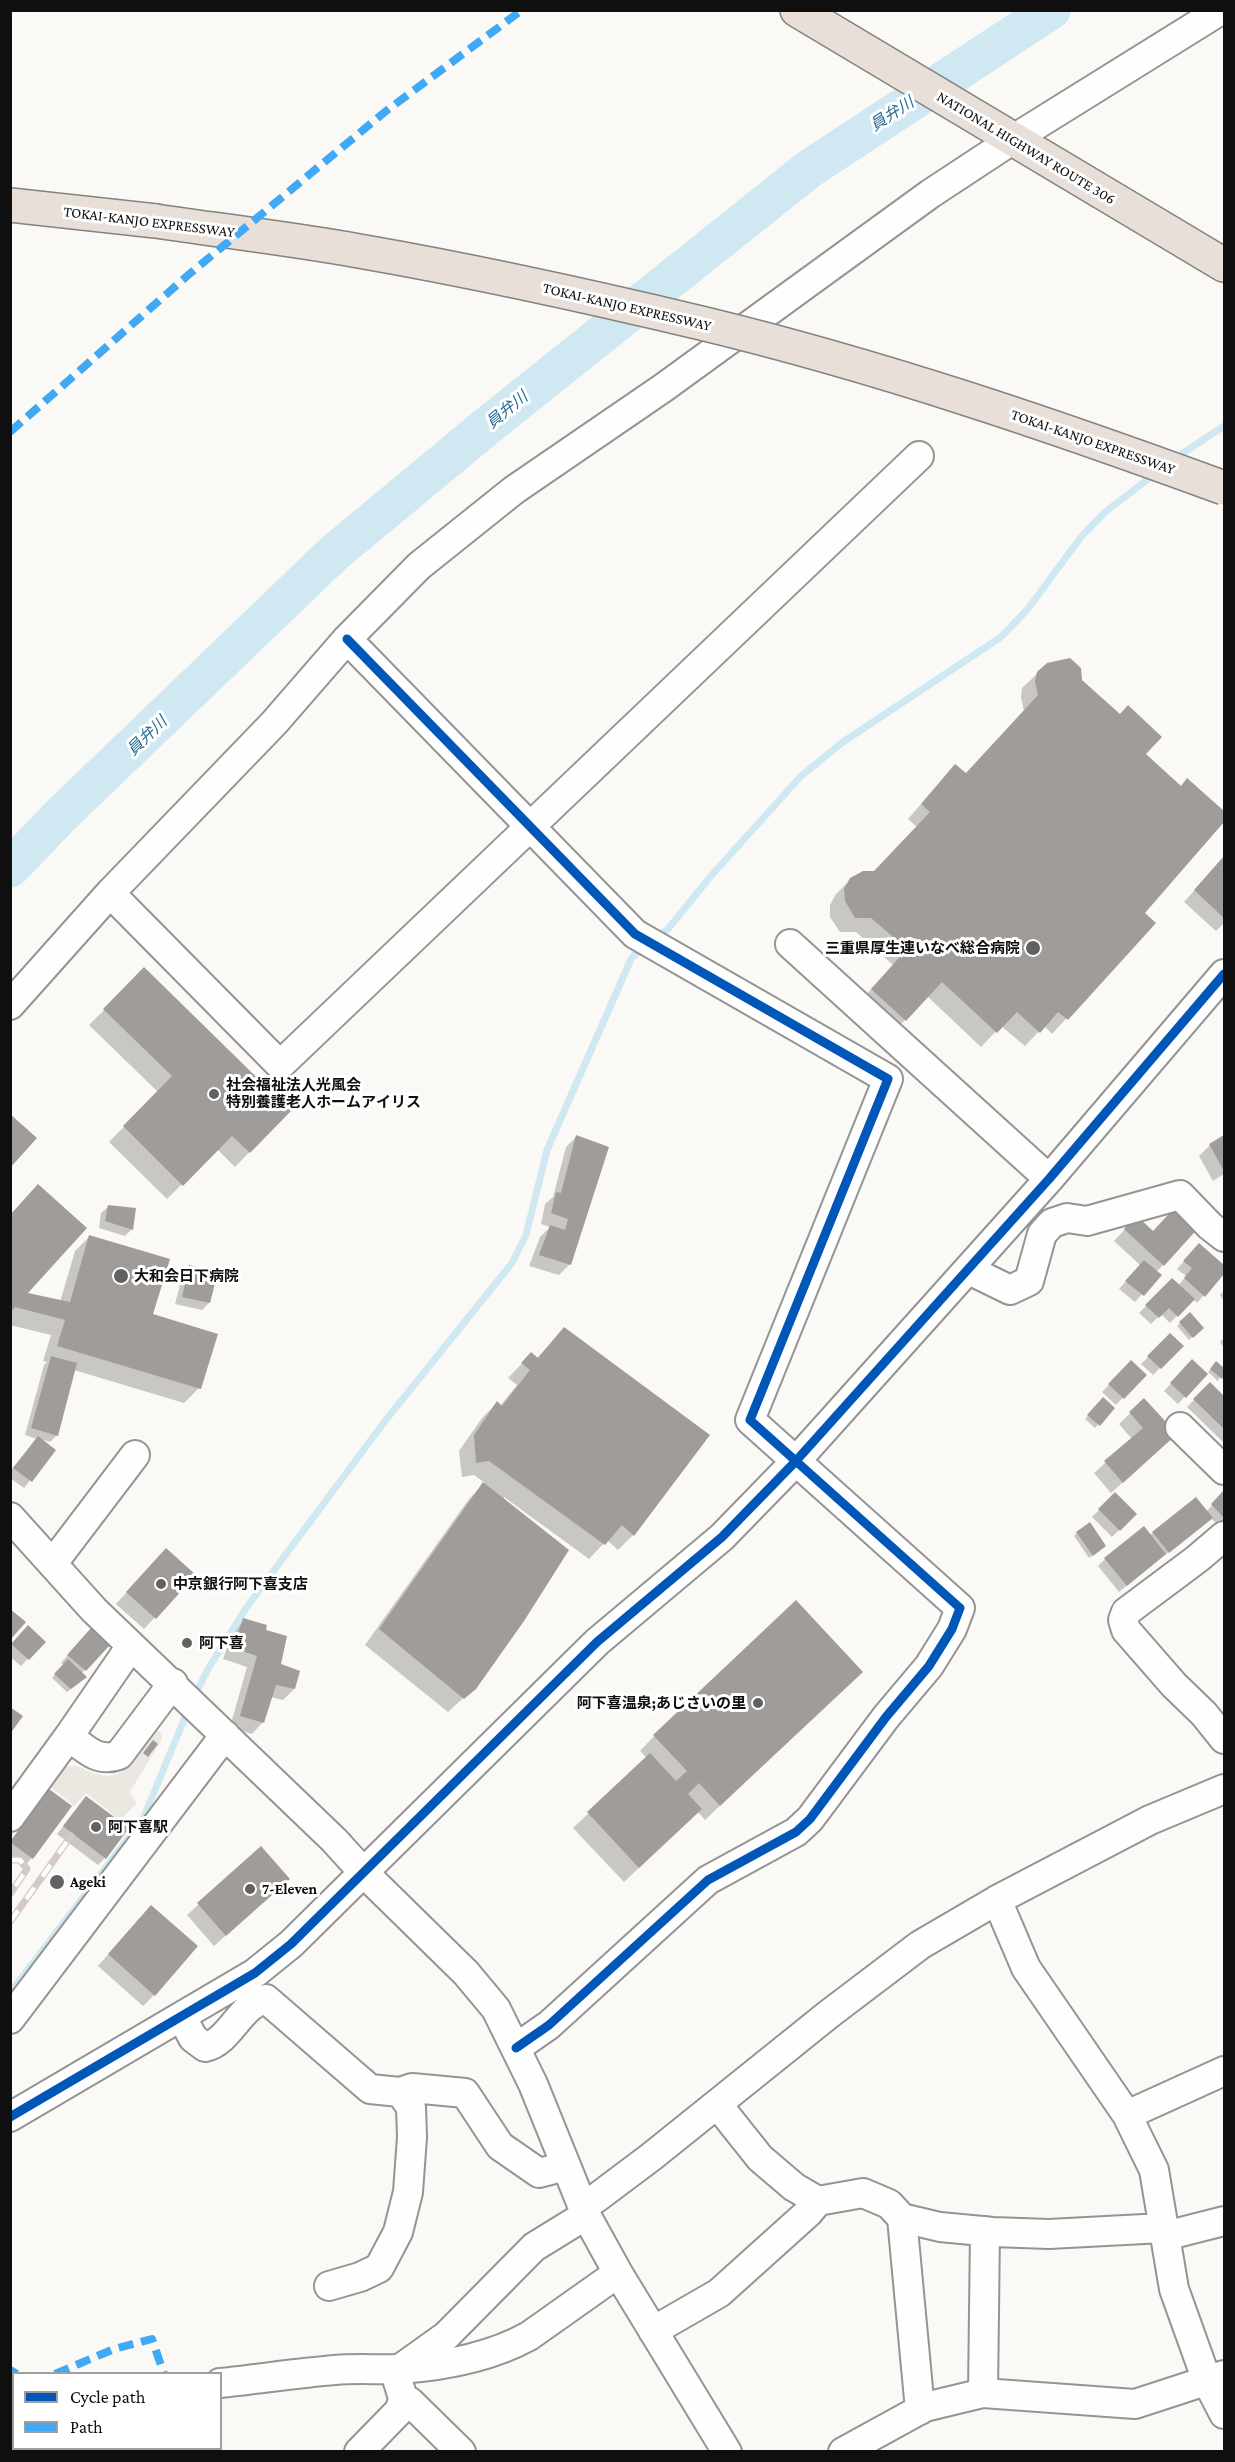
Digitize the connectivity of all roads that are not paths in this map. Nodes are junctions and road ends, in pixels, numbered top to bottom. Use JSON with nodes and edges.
{"nodes":[{"id":1,"x":797,"y":10,"type":"edge"},
{"id":2,"x":1221,"y":10,"type":"edge"},
{"id":3,"x":1006,"y":137,"type":"junction"},
{"id":4,"x":10,"y":205,"type":"edge"},
{"id":5,"x":1224,"y":265,"type":"edge"},
{"id":6,"x":919,"y":456,"type":"dead end"},
{"id":7,"x":1224,"y":488,"type":"edge"},
{"id":8,"x":347,"y":639,"type":"junction"},
{"id":9,"x":531,"y":826,"type":"junction"},
{"id":10,"x":110,"y":893,"type":"junction"},
{"id":11,"x":790,"y":944,"type":"dead end"},
{"id":12,"x":1224,"y":974,"type":"edge"},
{"id":13,"x":10,"y":1005,"type":"edge"},
{"id":14,"x":1049,"y":1179,"type":"junction"},
{"id":15,"x":1224,"y":1237,"type":"edge"},
{"id":16,"x":969,"y":1270,"type":"junction"},
{"id":17,"x":1180,"y":1426,"type":"dead end"},
{"id":18,"x":135,"y":1455,"type":"dead end"},
{"id":19,"x":795,"y":1462,"type":"junction"},
{"id":20,"x":1224,"y":1470,"type":"edge"},
{"id":21,"x":10,"y":1517,"type":"edge"},
{"id":22,"x":1224,"y":1536,"type":"edge"},
{"id":23,"x":53,"y":1563,"type":"junction"},
{"id":24,"x":132,"y":1646,"type":"junction"},
{"id":25,"x":188,"y":1698,"type":"junction"},
{"id":26,"x":225,"y":1735,"type":"junction"},
{"id":27,"x":69,"y":1736,"type":"junction"},
{"id":28,"x":1224,"y":1739,"type":"edge"},
{"id":29,"x":1224,"y":1789,"type":"edge"},
{"id":30,"x":10,"y":1817,"type":"edge"},
{"id":31,"x":364,"y":1874,"type":"junction"},
{"id":32,"x":997,"y":1900,"type":"junction"},
{"id":33,"x":182,"y":2016,"type":"junction"},
{"id":34,"x":10,"y":2019,"type":"edge"},
{"id":35,"x":516,"y":2048,"type":"junction"},
{"id":36,"x":1224,"y":2071,"type":"edge"},
{"id":37,"x":400,"y":2092,"type":"junction"},
{"id":38,"x":717,"y":2104,"type":"junction"},
{"id":39,"x":1127,"y":2115,"type":"junction"},
{"id":40,"x":10,"y":2117,"type":"edge"},
{"id":41,"x":566,"y":2166,"type":"junction"},
{"id":42,"x":818,"y":2201,"type":"junction"},
{"id":43,"x":584,"y":2210,"type":"junction"},
{"id":44,"x":902,"y":2218,"type":"junction"},
{"id":45,"x":1224,"y":2221,"type":"edge"},
{"id":46,"x":984,"y":2231,"type":"junction"},
{"id":47,"x":1164,"y":2232,"type":"junction"},
{"id":48,"x":618,"y":2273,"type":"junction"},
{"id":49,"x":329,"y":2286,"type":"dead end"},
{"id":50,"x":653,"y":2331,"type":"junction"},
{"id":51,"x":397,"y":2369,"type":"junction"},
{"id":52,"x":1216,"y":2378,"type":"edge"},
{"id":53,"x":222,"y":2383,"type":"edge"},
{"id":54,"x":983,"y":2393,"type":"junction"},
{"id":55,"x":403,"y":2398,"type":"junction"},
{"id":56,"x":920,"y":2410,"type":"junction"},
{"id":57,"x":1224,"y":2414,"type":"edge"},
{"id":58,"x":359,"y":2451,"type":"edge"},
{"id":59,"x":461,"y":2451,"type":"edge"},
{"id":60,"x":727,"y":2451,"type":"edge"},
{"id":61,"x":843,"y":2451,"type":"edge"}],
"edges":[{"from":1,"to":3,"type":"highway","name":"NATIONAL HIGHWAY ROUTE 306"},
{"from":2,"to":3,"type":"street"},
{"from":3,"to":5,"type":"highway","name":"NATIONAL HIGHWAY ROUTE 306"},
{"from":3,"to":8,"type":"street"},
{"from":4,"to":7,"type":"highway","name":"TOKAI-KANJO EXPRESSWAY","bridge":true},
{"from":6,"to":9,"type":"street"},
{"from":8,"to":9,"type":"street"},
{"from":8,"to":10,"type":"street"},
{"from":9,"to":10,"type":"street"},
{"from":9,"to":19,"type":"street"},
{"from":10,"to":13,"type":"street"},
{"from":11,"to":14,"type":"street"},
{"from":12,"to":14,"type":"street"},
{"from":14,"to":16,"type":"street"},
{"from":15,"to":16,"type":"street"},
{"from":16,"to":19,"type":"street"},
{"from":17,"to":20,"type":"street"},
{"from":18,"to":23,"type":"street"},
{"from":19,"to":31,"type":"street"},
{"from":19,"to":35,"type":"street"},
{"from":21,"to":23,"type":"street"},
{"from":22,"to":28,"type":"street"},
{"from":23,"to":24,"type":"street"},
{"from":24,"to":25,"type":"street"},
{"from":24,"to":27,"type":"street"},
{"from":25,"to":26,"type":"street"},
{"from":25,"to":27,"type":"street"},
{"from":26,"to":31,"type":"street"},
{"from":26,"to":34,"type":"street"},
{"from":27,"to":30,"type":"street"},
{"from":29,"to":32,"type":"street"},
{"from":31,"to":33,"type":"street"},
{"from":31,"to":35,"type":"street"},
{"from":32,"to":38,"type":"street"},
{"from":32,"to":39,"type":"street"},
{"from":33,"to":37,"type":"street"},
{"from":33,"to":40,"type":"street"},
{"from":35,"to":41,"type":"street"},
{"from":36,"to":39,"type":"street"},
{"from":37,"to":41,"type":"street"},
{"from":37,"to":49,"type":"street"},
{"from":38,"to":42,"type":"street"},
{"from":38,"to":43,"type":"street"},
{"from":39,"to":47,"type":"street"},
{"from":41,"to":43,"type":"street"},
{"from":42,"to":44,"type":"street"},
{"from":42,"to":50,"type":"street"},
{"from":43,"to":48,"type":"street"},
{"from":43,"to":51,"type":"street"},
{"from":44,"to":46,"type":"street"},
{"from":44,"to":56,"type":"street"},
{"from":45,"to":47,"type":"street"},
{"from":46,"to":47,"type":"street"},
{"from":46,"to":54,"type":"street"},
{"from":47,"to":52,"type":"street"},
{"from":48,"to":50,"type":"street"},
{"from":48,"to":51,"type":"street"},
{"from":50,"to":60,"type":"street"},
{"from":51,"to":53,"type":"street"},
{"from":51,"to":55,"type":"street"},
{"from":52,"to":54,"type":"street"},
{"from":52,"to":57,"type":"street"},
{"from":54,"to":56,"type":"street"},
{"from":55,"to":58,"type":"street"},
{"from":55,"to":59,"type":"street"},
{"from":56,"to":61,"type":"street"}]}
